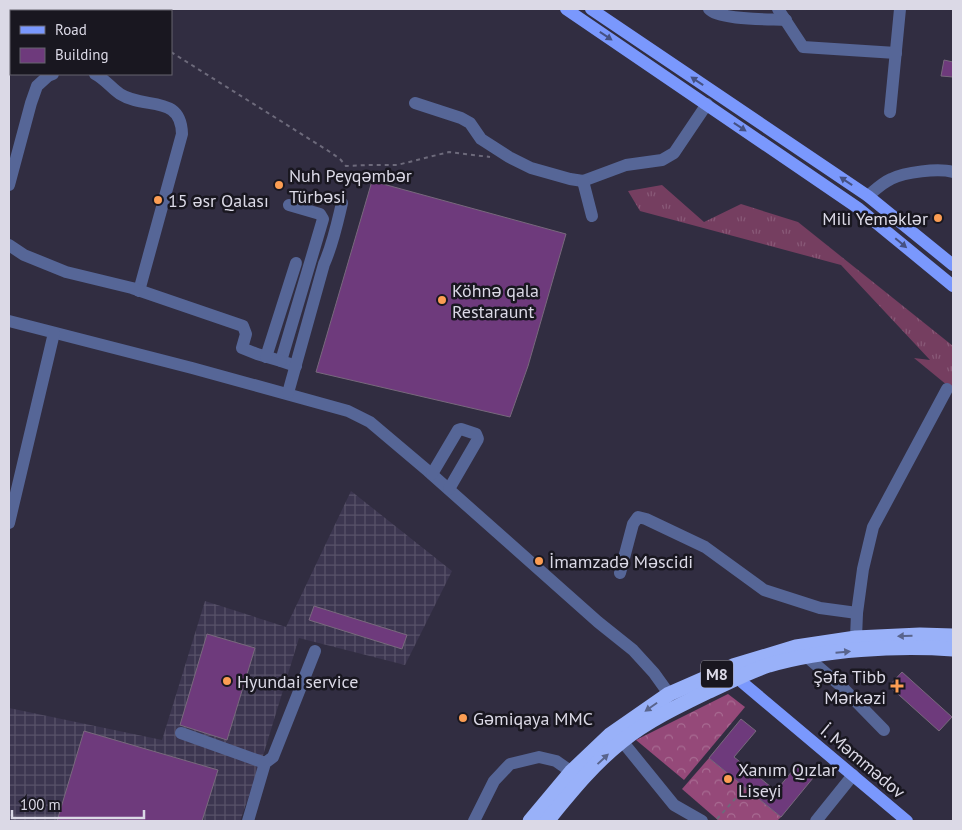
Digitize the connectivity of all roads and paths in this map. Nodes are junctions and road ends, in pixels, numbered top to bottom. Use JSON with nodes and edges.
{"nodes":[{"id":1,"x":566,"y":9,"type":"edge"},
{"id":2,"x":590,"y":9,"type":"edge"},
{"id":3,"x":709,"y":9,"type":"edge"},
{"id":4,"x":778,"y":9,"type":"edge"},
{"id":5,"x":900,"y":9,"type":"edge"},
{"id":6,"x":786,"y":20,"type":"junction"},
{"id":7,"x":172,"y":53,"type":"edge"},
{"id":8,"x":896,"y":53,"type":"junction"},
{"id":9,"x":50,"y":75,"type":"edge"},
{"id":10,"x":97,"y":75,"type":"edge"},
{"id":11,"x":415,"y":103,"type":"dead end"},
{"id":12,"x":707,"y":104,"type":"junction"},
{"id":13,"x":890,"y":112,"type":"dead end"},
{"id":14,"x":481,"y":156,"type":"dead end"},
{"id":15,"x":953,"y":172,"type":"edge"},
{"id":16,"x":583,"y":181,"type":"junction"},
{"id":17,"x":9,"y":186,"type":"edge"},
{"id":18,"x":868,"y":196,"type":"junction"},
{"id":19,"x":342,"y":203,"type":"dead end"},
{"id":20,"x":288,"y":204,"type":"dead end"},
{"id":21,"x":592,"y":216,"type":"dead end"},
{"id":22,"x":9,"y":245,"type":"edge"},
{"id":23,"x":296,"y":263,"type":"dead end"},
{"id":24,"x":953,"y":265,"type":"edge"},
{"id":25,"x":953,"y":286,"type":"edge"},
{"id":26,"x":139,"y":291,"type":"junction"},
{"id":27,"x":9,"y":321,"type":"edge"},
{"id":28,"x":54,"y":333,"type":"junction"},
{"id":29,"x":266,"y":357,"type":"junction"},
{"id":30,"x":281,"y":360,"type":"junction"},
{"id":31,"x":296,"y":366,"type":"junction"},
{"id":32,"x":947,"y":389,"type":"dead end"},
{"id":33,"x":288,"y":394,"type":"junction"},
{"id":34,"x":432,"y":474,"type":"junction"},
{"id":35,"x":449,"y":489,"type":"junction"},
{"id":36,"x":9,"y":523,"type":"edge"},
{"id":37,"x":620,"y":573,"type":"dead end"},
{"id":38,"x":857,"y":613,"type":"junction"},
{"id":39,"x":953,"y":636,"type":"edge"},
{"id":40,"x":856,"y":638,"type":"junction"},
{"id":41,"x":953,"y":649,"type":"edge"},
{"id":42,"x":316,"y":651,"type":"dead end"},
{"id":43,"x":807,"y":657,"type":"junction"},
{"id":44,"x":736,"y":672,"type":"junction"},
{"id":45,"x":669,"y":694,"type":"junction"},
{"id":46,"x":884,"y":730,"type":"dead end"},
{"id":47,"x":182,"y":733,"type":"dead end"},
{"id":48,"x":622,"y":741,"type":"junction"},
{"id":49,"x":266,"y":763,"type":"junction"},
{"id":50,"x":576,"y":775,"type":"junction"},
{"id":51,"x":853,"y":776,"type":"junction"},
{"id":52,"x":744,"y":788,"type":"dead end"},
{"id":53,"x":674,"y":805,"type":"junction"},
{"id":54,"x":716,"y":819,"type":"dead end"},
{"id":55,"x":248,"y":821,"type":"edge"},
{"id":56,"x":474,"y":821,"type":"edge"},
{"id":57,"x":530,"y":821,"type":"edge"},
{"id":58,"x":547,"y":821,"type":"edge"},
{"id":59,"x":682,"y":821,"type":"edge"},
{"id":60,"x":702,"y":821,"type":"edge"},
{"id":61,"x":816,"y":821,"type":"edge"},
{"id":62,"x":907,"y":821,"type":"edge"}],
"edges":[{"from":1,"to":12,"type":"main road","one_way":true},
{"from":18,"to":2,"type":"main road","one_way":true},
{"from":3,"to":6,"type":"street"},
{"from":4,"to":6,"type":"street"},
{"from":5,"to":8,"type":"street"},
{"from":6,"to":8,"type":"street"},
{"from":7,"to":14,"type":"path"},
{"from":8,"to":13,"type":"street"},
{"from":9,"to":17,"type":"street"},
{"from":10,"to":26,"type":"street"},
{"from":11,"to":16,"type":"street"},
{"from":12,"to":16,"type":"street"},
{"from":12,"to":25,"type":"main road","one_way":true},
{"from":15,"to":18,"type":"street"},
{"from":16,"to":21,"type":"street"},
{"from":18,"to":24,"type":"main road"},
{"from":19,"to":31,"type":"street"},
{"from":20,"to":30,"type":"street"},
{"from":22,"to":26,"type":"street"},
{"from":23,"to":29,"type":"street"},
{"from":26,"to":29,"type":"street"},
{"from":27,"to":28,"type":"street"},
{"from":28,"to":33,"type":"street"},
{"from":28,"to":36,"type":"street"},
{"from":29,"to":30,"type":"street"},
{"from":30,"to":31,"type":"street"},
{"from":31,"to":33,"type":"street"},
{"from":32,"to":38,"type":"street"},
{"from":33,"to":34,"type":"street"},
{"from":34,"to":35,"type":"street"},
{"from":34,"to":35,"type":"street"},
{"from":35,"to":45,"type":"street"},
{"from":37,"to":38,"type":"street"},
{"from":38,"to":40,"type":"street"},
{"from":39,"to":40,"type":"highway","number":"M8","one_way":true},
{"from":40,"to":44,"type":"highway","number":"M8"},
{"from":43,"to":41,"type":"highway","number":"M8","one_way":true},
{"from":42,"to":49,"type":"street"},
{"from":43,"to":44,"type":"highway","number":"M8"},
{"from":43,"to":46,"type":"street"},
{"from":44,"to":45,"type":"highway","number":"M8"},
{"from":44,"to":48,"type":"highway","number":"M8"},
{"from":44,"to":51,"type":"main road","name":"İ. Məmmədov"},
{"from":45,"to":50,"type":"highway","number":"M8","one_way":true},
{"from":47,"to":49,"type":"street"},
{"from":50,"to":48,"type":"highway","number":"M8","one_way":true},
{"from":48,"to":53,"type":"street"},
{"from":49,"to":55,"type":"street"},
{"from":50,"to":56,"type":"street"},
{"from":50,"to":57,"type":"highway","number":"M8"},
{"from":50,"to":58,"type":"highway","number":"M8"},
{"from":51,"to":61,"type":"street"},
{"from":51,"to":62,"type":"main road","name":"İ. Məmmədov"},
{"from":52,"to":54,"type":"path"},
{"from":53,"to":59,"type":"street"},
{"from":53,"to":60,"type":"street"}]}
